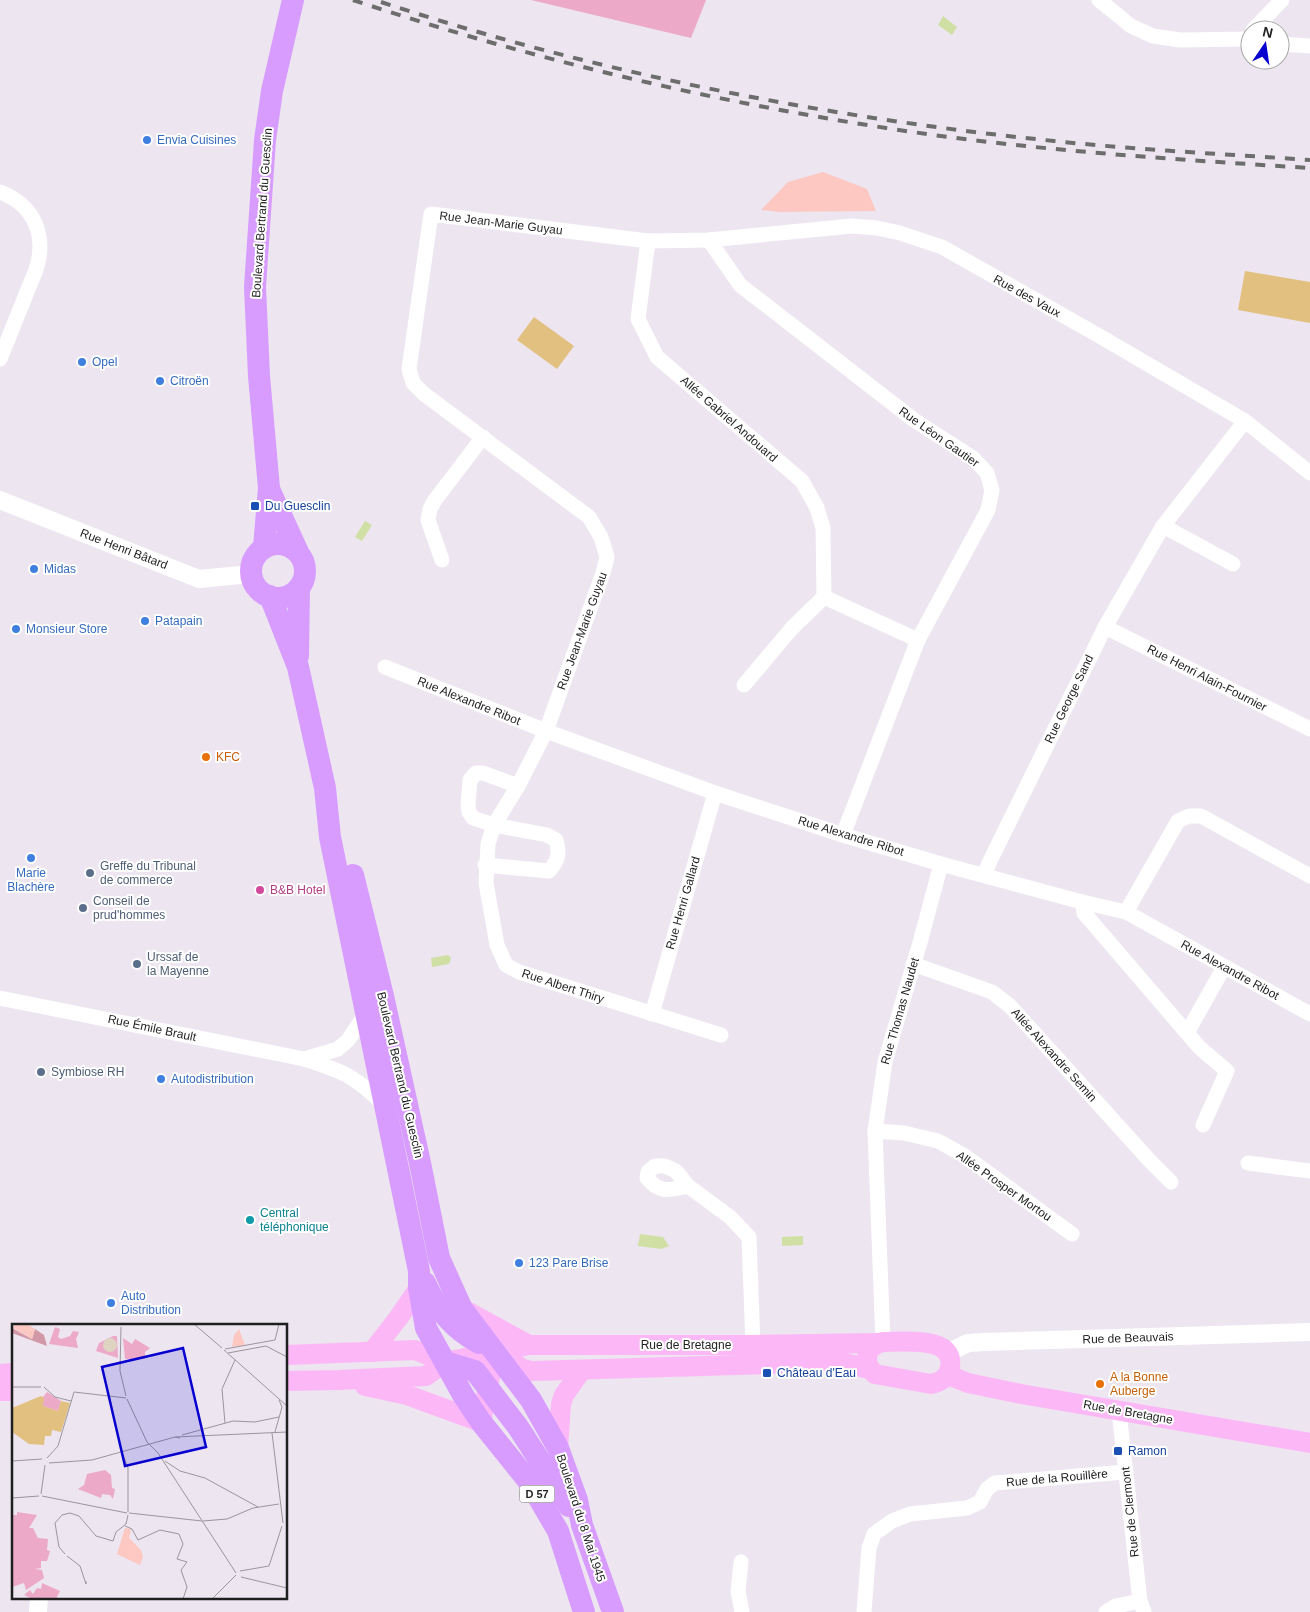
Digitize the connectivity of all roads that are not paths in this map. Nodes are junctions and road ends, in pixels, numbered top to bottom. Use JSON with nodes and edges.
{"nodes":[{"id":1,"x":293,"y":0,"type":"edge"},
{"id":2,"x":1099,"y":0,"type":"edge"},
{"id":3,"x":1282,"y":0,"type":"edge"},
{"id":4,"x":1263,"y":20,"type":"edge"},
{"id":5,"x":1240,"y":36,"type":"edge"},
{"id":6,"x":1290,"y":45,"type":"edge"},
{"id":7,"x":1310,"y":46,"type":"edge"},
{"id":8,"x":0,"y":192,"type":"edge"},
{"id":9,"x":709,"y":240,"type":"junction"},
{"id":10,"x":648,"y":242,"type":"junction"},
{"id":11,"x":0,"y":359,"type":"edge"},
{"id":12,"x":1245,"y":421,"type":"junction"},
{"id":13,"x":482,"y":437,"type":"junction"},
{"id":14,"x":1310,"y":473,"type":"edge"},
{"id":15,"x":269,"y":488,"type":"junction"},
{"id":16,"x":0,"y":500,"type":"edge"},
{"id":17,"x":1163,"y":526,"type":"junction"},
{"id":18,"x":264,"y":548,"type":"junction"},
{"id":19,"x":298,"y":552,"type":"junction"},
{"id":20,"x":442,"y":560,"type":"dead end"},
{"id":21,"x":1233,"y":564,"type":"dead end"},
{"id":22,"x":251,"y":574,"type":"junction"},
{"id":23,"x":299,"y":588,"type":"junction"},
{"id":24,"x":270,"y":596,"type":"junction"},
{"id":25,"x":824,"y":597,"type":"junction"},
{"id":26,"x":1105,"y":627,"type":"junction"},
{"id":27,"x":918,"y":640,"type":"junction"},
{"id":28,"x":298,"y":667,"type":"junction"},
{"id":29,"x":385,"y":667,"type":"dead end"},
{"id":30,"x":744,"y":685,"type":"dead end"},
{"id":31,"x":1310,"y":729,"type":"edge"},
{"id":32,"x":546,"y":731,"type":"junction"},
{"id":33,"x":518,"y":786,"type":"junction"},
{"id":34,"x":325,"y":788,"type":"junction"},
{"id":35,"x":715,"y":793,"type":"junction"},
{"id":36,"x":494,"y":825,"type":"junction"},
{"id":37,"x":843,"y":834,"type":"junction"},
{"id":38,"x":485,"y":864,"type":"junction"},
{"id":39,"x":941,"y":864,"type":"junction"},
{"id":40,"x":984,"y":875,"type":"junction"},
{"id":41,"x":1310,"y":876,"type":"edge"},
{"id":42,"x":1082,"y":902,"type":"junction"},
{"id":43,"x":1126,"y":912,"type":"junction"},
{"id":44,"x":913,"y":964,"type":"junction"},
{"id":45,"x":1224,"y":967,"type":"junction"},
{"id":46,"x":0,"y":998,"type":"edge"},
{"id":47,"x":367,"y":1012,"type":"junction"},
{"id":48,"x":652,"y":1014,"type":"junction"},
{"id":49,"x":1310,"y":1014,"type":"edge"},
{"id":50,"x":1187,"y":1033,"type":"junction"},
{"id":51,"x":721,"y":1034,"type":"dead end"},
{"id":52,"x":304,"y":1059,"type":"junction"},
{"id":53,"x":386,"y":1107,"type":"junction"},
{"id":54,"x":1203,"y":1125,"type":"dead end"},
{"id":55,"x":876,"y":1130,"type":"junction"},
{"id":56,"x":1248,"y":1163,"type":"dead end"},
{"id":57,"x":1310,"y":1171,"type":"edge"},
{"id":58,"x":1171,"y":1182,"type":"dead end"},
{"id":59,"x":688,"y":1186,"type":"dead end"},
{"id":60,"x":1072,"y":1234,"type":"dead end"},
{"id":61,"x":419,"y":1279,"type":"junction"},
{"id":62,"x":462,"y":1309,"type":"junction"},
{"id":63,"x":1310,"y":1332,"type":"edge"},
{"id":64,"x":880,"y":1343,"type":"junction"},
{"id":65,"x":753,"y":1345,"type":"junction"},
{"id":66,"x":530,"y":1346,"type":"junction"},
{"id":67,"x":372,"y":1352,"type":"junction"},
{"id":68,"x":495,"y":1352,"type":"junction"},
{"id":69,"x":948,"y":1353,"type":"junction"},
{"id":70,"x":288,"y":1355,"type":"edge"},
{"id":71,"x":445,"y":1362,"type":"junction"},
{"id":72,"x":869,"y":1370,"type":"junction"},
{"id":73,"x":581,"y":1371,"type":"junction"},
{"id":74,"x":948,"y":1375,"type":"junction"},
{"id":75,"x":339,"y":1380,"type":"junction"},
{"id":76,"x":288,"y":1381,"type":"edge"},
{"id":77,"x":488,"y":1388,"type":"junction"},
{"id":78,"x":1120,"y":1411,"type":"junction"},
{"id":79,"x":482,"y":1422,"type":"junction"},
{"id":80,"x":1310,"y":1443,"type":"edge"},
{"id":81,"x":558,"y":1448,"type":"junction"},
{"id":82,"x":1125,"y":1472,"type":"junction"},
{"id":83,"x":582,"y":1525,"type":"junction"},
{"id":84,"x":741,"y":1562,"type":"dead end"},
{"id":85,"x":1142,"y":1607,"type":"edge"},
{"id":86,"x":584,"y":1612,"type":"edge"},
{"id":87,"x":613,"y":1612,"type":"edge"},
{"id":88,"x":742,"y":1612,"type":"edge"},
{"id":89,"x":864,"y":1612,"type":"edge"},
{"id":90,"x":1106,"y":1612,"type":"edge"}],
"edges":[{"from":1,"to":15,"type":"main road","name":"Boulevard Bertrand du Guesclin"},
{"from":2,"to":5,"type":"street"},
{"from":3,"to":4,"type":"street"},
{"from":6,"to":7,"type":"street"},
{"from":8,"to":11,"type":"street"},
{"from":9,"to":10,"type":"street","name":"Rue Jean-Marie Guyau"},
{"from":9,"to":12,"type":"street","name":"Rue des Vaux"},
{"from":9,"to":27,"type":"street","name":"Rue Léon Gautier"},
{"from":10,"to":13,"type":"street","name":"Rue Jean-Marie Guyau"},
{"from":10,"to":25,"type":"street","name":"Allée Gabriel Andouard"},
{"from":12,"to":14,"type":"street","name":"Rue des Vaux"},
{"from":12,"to":17,"type":"street","name":"Rue George Sand"},
{"from":13,"to":20,"type":"street"},
{"from":13,"to":32,"type":"street","name":"Rue Jean-Marie Guyau"},
{"from":15,"to":18,"type":"main road","name":"Boulevard Bertrand du Guesclin"},
{"from":15,"to":19,"type":"main road","name":"Boulevard Bertrand du Guesclin"},
{"from":16,"to":22,"type":"street","name":"Rue Henri Bâtard"},
{"from":17,"to":21,"type":"street"},
{"from":17,"to":26,"type":"street","name":"Rue George Sand"},
{"from":18,"to":19,"type":"main road"},
{"from":18,"to":22,"type":"main road"},
{"from":19,"to":23,"type":"main road"},
{"from":22,"to":24,"type":"main road"},
{"from":23,"to":24,"type":"main road"},
{"from":23,"to":28,"type":"main road","name":"Boulevard Bertrand du Guesclin"},
{"from":24,"to":28,"type":"main road","name":"Boulevard Bertrand du Guesclin"},
{"from":25,"to":27,"type":"street"},
{"from":25,"to":30,"type":"street"},
{"from":26,"to":31,"type":"street","name":"Rue Henri Alain-Fournier"},
{"from":26,"to":40,"type":"street","name":"Rue George Sand"},
{"from":27,"to":37,"type":"street","name":"Rue Léon Gautier"},
{"from":28,"to":34,"type":"main road","name":"Boulevard Bertrand du Guesclin"},
{"from":29,"to":32,"type":"street","name":"Rue Alexandre Ribot"},
{"from":32,"to":33,"type":"street","name":"Rue Albert Thiry"},
{"from":32,"to":35,"type":"street","name":"Rue Alexandre Ribot"},
{"from":33,"to":36,"type":"street","name":"Rue Albert Thiry"},
{"from":33,"to":36,"type":"street"},
{"from":34,"to":47,"type":"main road","name":"Boulevard Bertrand du Guesclin"},
{"from":34,"to":62,"type":"main road","name":"Boulevard Bertrand du Guesclin"},
{"from":35,"to":37,"type":"street","name":"Rue Alexandre Ribot"},
{"from":35,"to":48,"type":"street","name":"Rue Henri Gallard"},
{"from":36,"to":38,"type":"street","name":"Rue Albert Thiry"},
{"from":36,"to":38,"type":"street"},
{"from":37,"to":39,"type":"street","name":"Rue Alexandre Ribot"},
{"from":38,"to":48,"type":"street","name":"Rue Albert Thiry"},
{"from":39,"to":40,"type":"street","name":"Rue Alexandre Ribot"},
{"from":39,"to":44,"type":"street","name":"Rue Thomas Naudet"},
{"from":40,"to":42,"type":"street","name":"Rue Alexandre Ribot"},
{"from":41,"to":43,"type":"street"},
{"from":42,"to":43,"type":"street","name":"Rue Alexandre Ribot"},
{"from":42,"to":50,"type":"street"},
{"from":43,"to":45,"type":"street","name":"Rue Alexandre Ribot"},
{"from":44,"to":55,"type":"street","name":"Rue Thomas Naudet"},
{"from":44,"to":58,"type":"street","name":"Allée Alexandre Semin"},
{"from":45,"to":49,"type":"street","name":"Rue Alexandre Ribot"},
{"from":45,"to":50,"type":"street"},
{"from":46,"to":52,"type":"street","name":"Rue Émile Brault"},
{"from":47,"to":52,"type":"street","name":"Rue Émile Brault"},
{"from":47,"to":53,"type":"main road","name":"Boulevard Bertrand du Guesclin"},
{"from":48,"to":51,"type":"street","name":"Rue Albert Thiry"},
{"from":50,"to":54,"type":"street"},
{"from":52,"to":53,"type":"street","name":"Rue Émile Brault"},
{"from":53,"to":61,"type":"main road","name":"Boulevard Bertrand du Guesclin"},
{"from":55,"to":60,"type":"street","name":"Allée Prosper Mortou"},
{"from":55,"to":64,"type":"street","name":"Rue Thomas Naudet"},
{"from":56,"to":57,"type":"street"},
{"from":59,"to":65,"type":"street"},
{"from":61,"to":67,"type":"main road"},
{"from":61,"to":68,"type":"main road"},
{"from":61,"to":71,"type":"main road","name":"Boulevard Bertrand du Guesclin"},
{"from":62,"to":66,"type":"main road"},
{"from":62,"to":68,"type":"main road","name":"Boulevard Bertrand du Guesclin"},
{"from":63,"to":69,"type":"street","name":"Rue de Beauvais"},
{"from":64,"to":65,"type":"main road","name":"Rue de Bretagne"},
{"from":64,"to":69,"type":"main road","name":"Rue de Bretagne"},
{"from":64,"to":72,"type":"main road"},
{"from":65,"to":66,"type":"main road","name":"Rue de Bretagne"},
{"from":66,"to":68,"type":"main road","name":"Rue de Bretagne"},
{"from":67,"to":70,"type":"main road"},
{"from":67,"to":71,"type":"main road"},
{"from":68,"to":71,"type":"main road","name":"Rue de Bretagne"},
{"from":68,"to":73,"type":"main road","name":"Rue de Bretagne"},
{"from":68,"to":77,"type":"main road"},
{"from":68,"to":81,"type":"main road","name":"Boulevard du 8 Mai 1945","number":"D 57"},
{"from":69,"to":74,"type":"main road"},
{"from":71,"to":75,"type":"main road","name":"Rue de Bretagne"},
{"from":71,"to":77,"type":"main road"},
{"from":71,"to":79,"type":"main road","name":"Boulevard du 8 Mai 1945","number":"D 57"},
{"from":72,"to":73,"type":"main road","name":"Rue de Bretagne"},
{"from":72,"to":74,"type":"main road","name":"Rue de Bretagne"},
{"from":73,"to":81,"type":"main road"},
{"from":74,"to":78,"type":"main road","name":"Rue de Bretagne"},
{"from":75,"to":76,"type":"main road","name":"Rue de Bretagne"},
{"from":75,"to":79,"type":"main road"},
{"from":77,"to":79,"type":"main road"},
{"from":77,"to":83,"type":"main road"},
{"from":78,"to":80,"type":"main road","name":"Rue de Bretagne"},
{"from":78,"to":82,"type":"street","name":"Rue de Clermont"},
{"from":79,"to":86,"type":"main road","name":"Boulevard du 8 Mai 1945","number":"D 57"},
{"from":81,"to":83,"type":"main road","name":"Boulevard du 8 Mai 1945","number":"D 57"},
{"from":82,"to":85,"type":"street","name":"Rue de Clermont"},
{"from":82,"to":89,"type":"street","name":"Rue de la Rouillère"},
{"from":83,"to":87,"type":"main road","name":"Boulevard du 8 Mai 1945","number":"D 57"},
{"from":84,"to":88,"type":"street"},
{"from":85,"to":90,"type":"street"}]}
